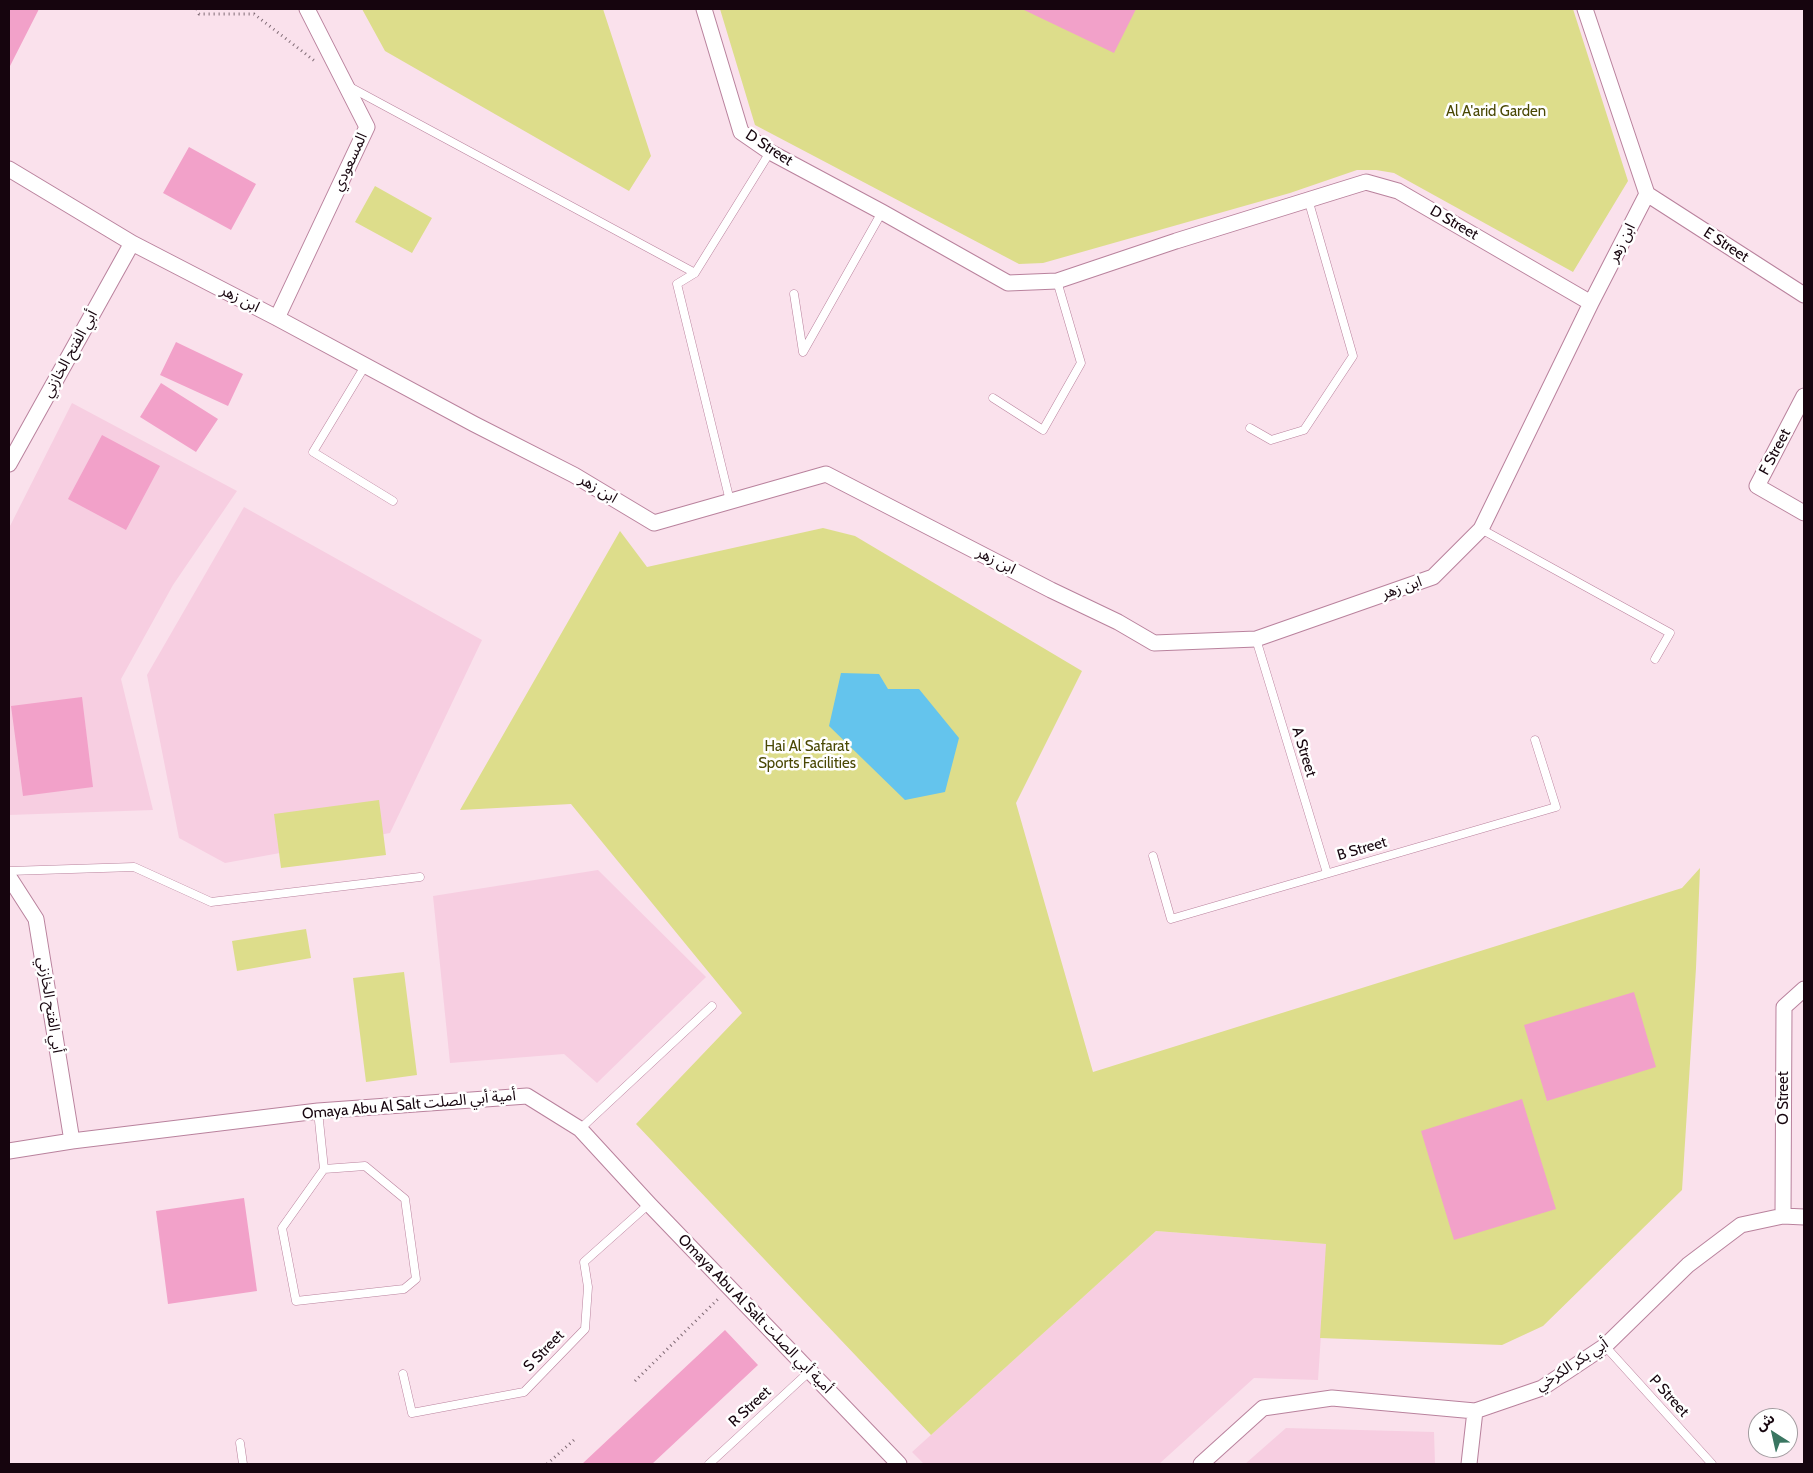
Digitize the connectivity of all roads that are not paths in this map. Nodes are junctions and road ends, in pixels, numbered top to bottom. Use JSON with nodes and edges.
{"nodes":[{"id":1,"x":306,"y":9,"type":"edge"},
{"id":2,"x":704,"y":9,"type":"edge"},
{"id":3,"x":1585,"y":9,"type":"edge"},
{"id":4,"x":344,"y":84,"type":"junction"},
{"id":5,"x":770,"y":152,"type":"junction"},
{"id":6,"x":9,"y":169,"type":"edge"},
{"id":7,"x":1647,"y":194,"type":"junction"},
{"id":8,"x":1308,"y":199,"type":"junction"},
{"id":9,"x":882,"y":212,"type":"junction"},
{"id":10,"x":132,"y":243,"type":"junction"},
{"id":11,"x":695,"y":273,"type":"junction"},
{"id":12,"x":1057,"y":281,"type":"junction"},
{"id":13,"x":794,"y":294,"type":"dead end"},
{"id":14,"x":1804,"y":295,"type":"edge"},
{"id":15,"x":1591,"y":303,"type":"junction"},
{"id":16,"x":277,"y":318,"type":"junction"},
{"id":17,"x":365,"y":366,"type":"junction"},
{"id":18,"x":1804,"y":396,"type":"edge"},
{"id":19,"x":993,"y":398,"type":"dead end"},
{"id":20,"x":1250,"y":428,"type":"dead end"},
{"id":21,"x":9,"y":464,"type":"edge"},
{"id":22,"x":393,"y":501,"type":"dead end"},
{"id":23,"x":730,"y":501,"type":"junction"},
{"id":24,"x":1804,"y":513,"type":"edge"},
{"id":25,"x":1481,"y":529,"type":"junction"},
{"id":26,"x":1256,"y":639,"type":"junction"},
{"id":27,"x":1656,"y":659,"type":"dead end"},
{"id":28,"x":1535,"y":740,"type":"dead end"},
{"id":29,"x":1152,"y":856,"type":"dead end"},
{"id":30,"x":9,"y":871,"type":"edge"},
{"id":31,"x":1327,"y":874,"type":"junction"},
{"id":32,"x":9,"y":877,"type":"edge"},
{"id":33,"x":420,"y":877,"type":"dead end"},
{"id":34,"x":1804,"y":989,"type":"edge"},
{"id":35,"x":712,"y":1006,"type":"dead end"},
{"id":36,"x":318,"y":1111,"type":"junction"},
{"id":37,"x":580,"y":1129,"type":"junction"},
{"id":38,"x":72,"y":1141,"type":"junction"},
{"id":39,"x":9,"y":1151,"type":"edge"},
{"id":40,"x":324,"y":1169,"type":"junction"},
{"id":41,"x":649,"y":1204,"type":"junction"},
{"id":42,"x":1783,"y":1216,"type":"junction"},
{"id":43,"x":1804,"y":1217,"type":"edge"},
{"id":44,"x":1605,"y":1346,"type":"junction"},
{"id":45,"x":810,"y":1371,"type":"junction"},
{"id":46,"x":403,"y":1374,"type":"dead end"},
{"id":47,"x":1475,"y":1411,"type":"junction"},
{"id":48,"x":240,"y":1443,"type":"dead end"},
{"id":49,"x":243,"y":1464,"type":"edge"},
{"id":50,"x":709,"y":1464,"type":"edge"},
{"id":51,"x":899,"y":1464,"type":"edge"},
{"id":52,"x":1201,"y":1464,"type":"edge"},
{"id":53,"x":1469,"y":1464,"type":"edge"},
{"id":54,"x":1712,"y":1464,"type":"edge"}],
"edges":[{"from":1,"to":4,"type":"street","name":"المسعودي"},
{"from":2,"to":5,"type":"street","name":"D Street"},
{"from":3,"to":7,"type":"street"},
{"from":4,"to":11,"type":"lane"},
{"from":4,"to":16,"type":"street","name":"المسعودي"},
{"from":5,"to":9,"type":"street","name":"D Street"},
{"from":5,"to":11,"type":"lane"},
{"from":6,"to":10,"type":"street","name":"ابن زهر"},
{"from":7,"to":14,"type":"street","name":"E Street"},
{"from":7,"to":15,"type":"street","name":"ابن زهر"},
{"from":8,"to":12,"type":"street","name":"D Street"},
{"from":8,"to":15,"type":"street","name":"D Street"},
{"from":8,"to":20,"type":"lane"},
{"from":9,"to":12,"type":"street","name":"D Street"},
{"from":9,"to":13,"type":"lane"},
{"from":10,"to":16,"type":"street","name":"ابن زهر"},
{"from":10,"to":21,"type":"street","name":"أبي الفتح الخازني"},
{"from":11,"to":23,"type":"lane"},
{"from":12,"to":19,"type":"lane"},
{"from":15,"to":25,"type":"street","name":"ابن زهر"},
{"from":16,"to":17,"type":"street","name":"ابن زهر"},
{"from":17,"to":22,"type":"lane"},
{"from":17,"to":23,"type":"street","name":"ابن زهر"},
{"from":18,"to":24,"type":"street","name":"F Street"},
{"from":23,"to":26,"type":"street","name":"ابن زهر"},
{"from":25,"to":26,"type":"street","name":"ابن زهر"},
{"from":25,"to":27,"type":"lane"},
{"from":26,"to":31,"type":"lane","name":"A Street"},
{"from":28,"to":31,"type":"lane","name":"B Street"},
{"from":29,"to":31,"type":"lane","name":"B Street"},
{"from":30,"to":33,"type":"lane"},
{"from":32,"to":38,"type":"street","name":"أبي الفتح الخازني"},
{"from":34,"to":42,"type":"street","name":"O Street"},
{"from":35,"to":37,"type":"lane"},
{"from":36,"to":37,"type":"street","name":"Omaya Abu Al Salt أمية أبي الصلت"},
{"from":36,"to":38,"type":"street","name":"Omaya Abu Al Salt أمية أبي الصلت"},
{"from":36,"to":40,"type":"lane"},
{"from":37,"to":41,"type":"street","name":"Omaya Abu Al Salt أمية أبي الصلت"},
{"from":38,"to":39,"type":"street","name":"Omaya Abu Al Salt أمية أبي الصلت"},
{"from":40,"to":40,"type":"lane"},
{"from":41,"to":45,"type":"street","name":"Omaya Abu Al Salt أمية أبي الصلت"},
{"from":41,"to":46,"type":"lane","name":"S Street"},
{"from":42,"to":43,"type":"street","name":"أبي بكر الكرخي"},
{"from":42,"to":44,"type":"street","name":"أبي بكر الكرخي"},
{"from":44,"to":47,"type":"street","name":"أبي بكر الكرخي"},
{"from":44,"to":54,"type":"lane","name":"P Street"},
{"from":45,"to":50,"type":"lane","name":"R Street"},
{"from":45,"to":51,"type":"street","name":"Omaya Abu Al Salt أمية أبي الصلت"},
{"from":47,"to":52,"type":"street","name":"أبي بكر الكرخي"},
{"from":47,"to":53,"type":"street"},
{"from":48,"to":49,"type":"lane"}]}
